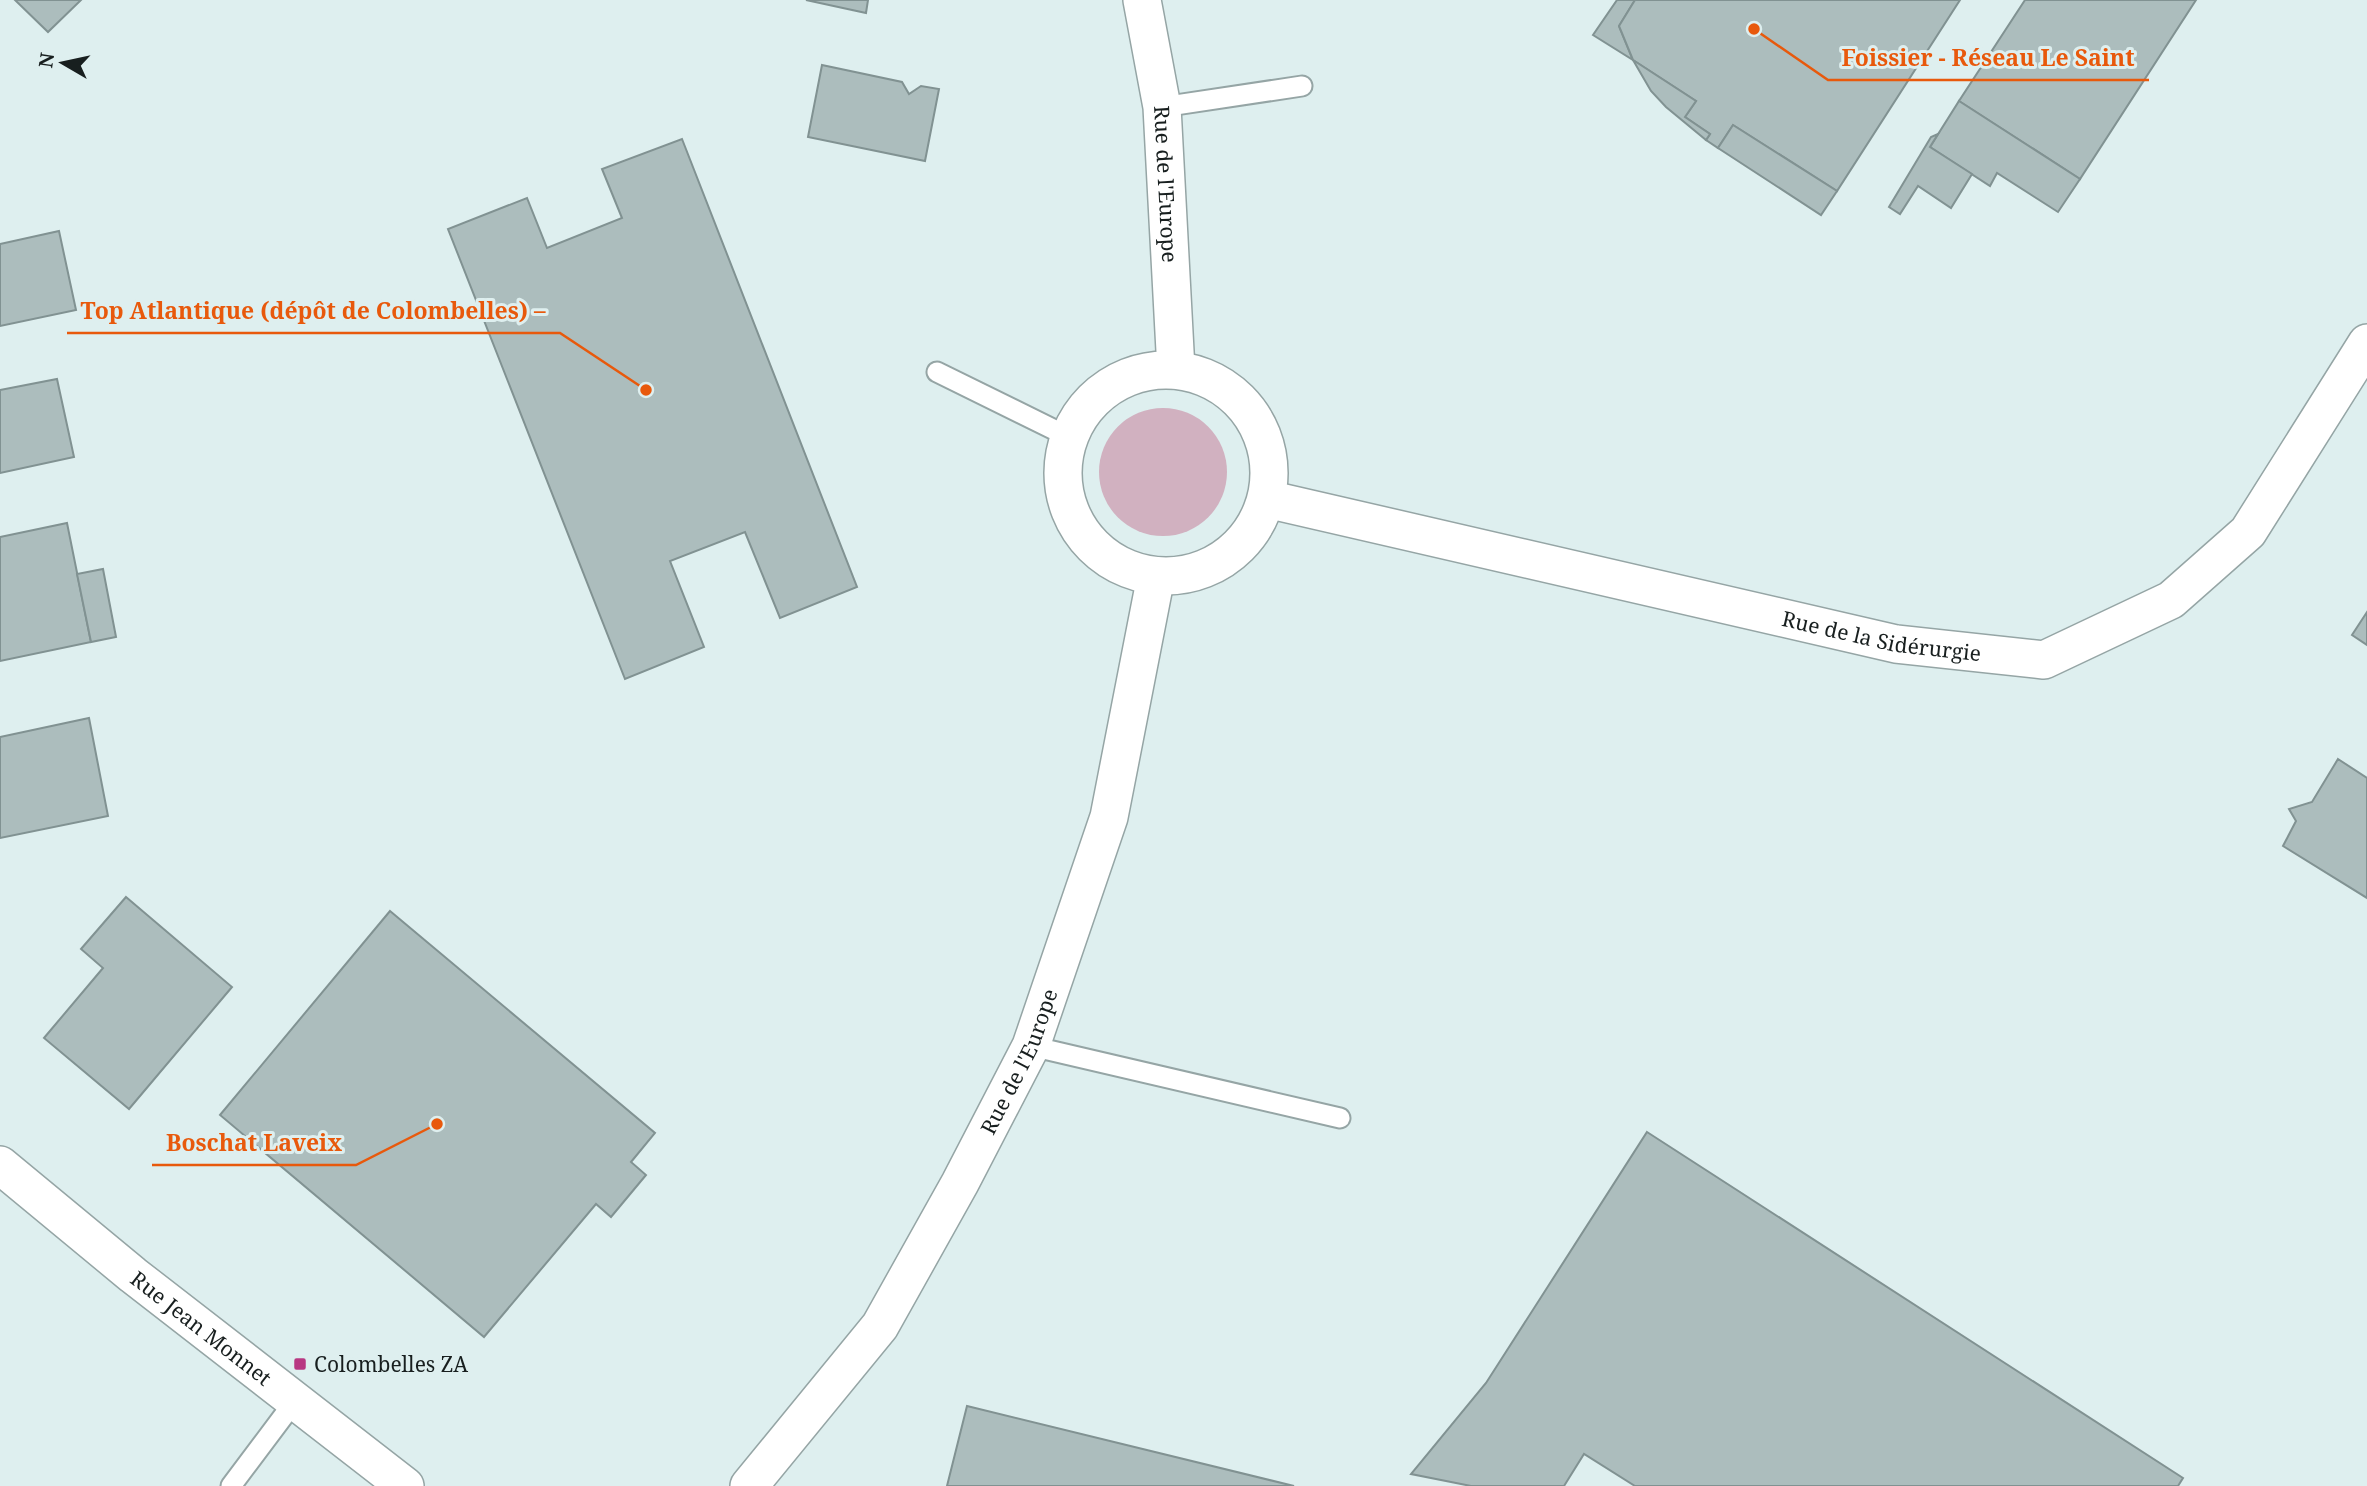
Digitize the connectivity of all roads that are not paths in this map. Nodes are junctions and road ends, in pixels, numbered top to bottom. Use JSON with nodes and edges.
{"nodes":[{"id":1,"x":1142,"y":0,"type":"edge"},
{"id":2,"x":1302,"y":86,"type":"dead end"},
{"id":3,"x":1162,"y":107,"type":"junction"},
{"id":4,"x":2367,"y":343,"type":"edge"},
{"id":5,"x":1176,"y":370,"type":"junction"},
{"id":6,"x":937,"y":372,"type":"dead end"},
{"id":7,"x":1069,"y":437,"type":"junction"},
{"id":8,"x":1267,"y":499,"type":"junction"},
{"id":9,"x":1157,"y":576,"type":"junction"},
{"id":10,"x":1031,"y":1046,"type":"junction"},
{"id":11,"x":1340,"y":1118,"type":"dead end"},
{"id":12,"x":0,"y":1165,"type":"edge"},
{"id":13,"x":294,"y":1402,"type":"junction"},
{"id":14,"x":231,"y":1486,"type":"edge"},
{"id":15,"x":405,"y":1486,"type":"edge"},
{"id":16,"x":749,"y":1486,"type":"edge"}],
"edges":[{"from":1,"to":3,"type":"street","name":"Rue de l'Europe"},
{"from":2,"to":3,"type":"lane"},
{"from":3,"to":5,"type":"street","name":"Rue de l'Europe"},
{"from":4,"to":8,"type":"street","name":"Rue de la Sidérurgie"},
{"from":5,"to":7,"type":"street"},
{"from":5,"to":8,"type":"street"},
{"from":6,"to":7,"type":"lane"},
{"from":7,"to":9,"type":"street"},
{"from":8,"to":9,"type":"street"},
{"from":9,"to":10,"type":"street","name":"Rue de l'Europe"},
{"from":10,"to":11,"type":"lane"},
{"from":10,"to":16,"type":"street","name":"Rue de l'Europe"},
{"from":12,"to":13,"type":"street","name":"Rue Jean Monnet"},
{"from":13,"to":14,"type":"lane"},
{"from":13,"to":15,"type":"street","name":"Rue Jean Monnet"}]}
